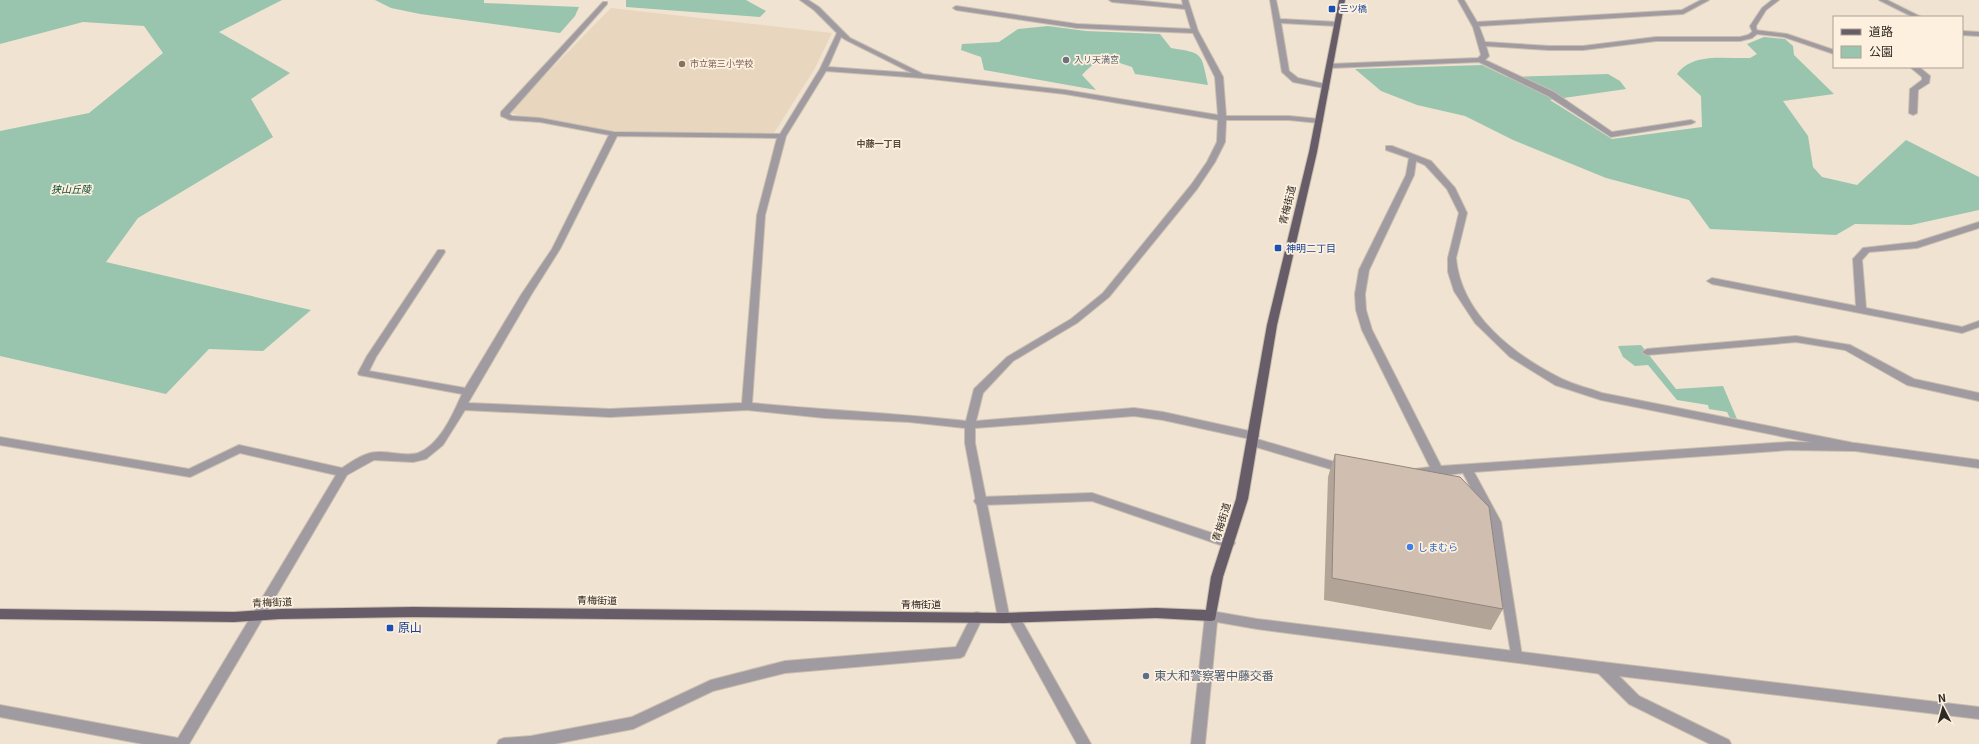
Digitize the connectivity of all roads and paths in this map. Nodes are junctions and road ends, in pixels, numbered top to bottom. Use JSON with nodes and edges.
{"nodes":[{"id":1,"x":804,"y":0,"type":"edge"},
{"id":2,"x":1112,"y":0,"type":"edge"},
{"id":3,"x":1273,"y":0,"type":"edge"},
{"id":4,"x":1342,"y":0,"type":"edge"},
{"id":5,"x":1461,"y":0,"type":"edge"},
{"id":6,"x":1776,"y":0,"type":"edge"},
{"id":7,"x":1882,"y":0,"type":"edge"},
{"id":8,"x":1704,"y":1,"type":"edge"},
{"id":9,"x":605,"y":3,"type":"dead end"},
{"id":10,"x":1185,"y":4,"type":"edge"},
{"id":11,"x":956,"y":8,"type":"dead end"},
{"id":12,"x":1916,"y":16,"type":"edge"},
{"id":13,"x":1278,"y":21,"type":"junction"},
{"id":14,"x":1337,"y":24,"type":"junction"},
{"id":15,"x":1476,"y":24,"type":"junction"},
{"id":16,"x":1195,"y":31,"type":"junction"},
{"id":17,"x":1755,"y":32,"type":"junction"},
{"id":18,"x":840,"y":33,"type":"junction"},
{"id":19,"x":1963,"y":33,"type":"edge"},
{"id":20,"x":1979,"y":34,"type":"edge"},
{"id":21,"x":1483,"y":44,"type":"junction"},
{"id":22,"x":1833,"y":52,"type":"edge"},
{"id":23,"x":1480,"y":60,"type":"junction"},
{"id":24,"x":1330,"y":66,"type":"junction"},
{"id":25,"x":1915,"y":68,"type":"edge"},
{"id":26,"x":824,"y":69,"type":"junction"},
{"id":27,"x":922,"y":76,"type":"junction"},
{"id":28,"x":1326,"y":87,"type":"junction"},
{"id":29,"x":1913,"y":113,"type":"dead end"},
{"id":30,"x":1222,"y":118,"type":"junction"},
{"id":31,"x":1320,"y":121,"type":"junction"},
{"id":32,"x":1691,"y":122,"type":"dead end"},
{"id":33,"x":614,"y":134,"type":"junction"},
{"id":34,"x":782,"y":136,"type":"junction"},
{"id":35,"x":1389,"y":148,"type":"dead end"},
{"id":36,"x":1413,"y":158,"type":"junction"},
{"id":37,"x":1979,"y":225,"type":"edge"},
{"id":38,"x":442,"y":252,"type":"dead end"},
{"id":39,"x":1712,"y":281,"type":"dead end"},
{"id":40,"x":1862,"y":309,"type":"junction"},
{"id":41,"x":1979,"y":324,"type":"edge"},
{"id":42,"x":1647,"y":352,"type":"dead end"},
{"id":43,"x":468,"y":392,"type":"junction"},
{"id":44,"x":1979,"y":397,"type":"edge"},
{"id":45,"x":462,"y":406,"type":"junction"},
{"id":46,"x":747,"y":406,"type":"junction"},
{"id":47,"x":970,"y":424,"type":"junction"},
{"id":48,"x":1253,"y":439,"type":"junction"},
{"id":49,"x":0,"y":441,"type":"edge"},
{"id":50,"x":1855,"y":447,"type":"junction"},
{"id":51,"x":1979,"y":464,"type":"edge"},
{"id":52,"x":1467,"y":470,"type":"junction"},
{"id":53,"x":1355,"y":471,"type":"edge"},
{"id":54,"x":343,"y":472,"type":"junction"},
{"id":55,"x":1408,"y":472,"type":"edge"},
{"id":56,"x":1438,"y":472,"type":"junction"},
{"id":57,"x":980,"y":501,"type":"junction"},
{"id":58,"x":1229,"y":543,"type":"junction"},
{"id":59,"x":0,"y":614,"type":"edge"},
{"id":60,"x":258,"y":616,"type":"junction"},
{"id":61,"x":1211,"y":616,"type":"junction"},
{"id":62,"x":977,"y":617,"type":"junction"},
{"id":63,"x":1009,"y":618,"type":"junction"},
{"id":64,"x":1516,"y":656,"type":"junction"},
{"id":65,"x":1602,"y":668,"type":"junction"},
{"id":66,"x":0,"y":711,"type":"edge"},
{"id":67,"x":1979,"y":713,"type":"edge"},
{"id":68,"x":176,"y":744,"type":"edge"},
{"id":69,"x":182,"y":744,"type":"edge"},
{"id":70,"x":504,"y":744,"type":"edge"},
{"id":71,"x":1084,"y":744,"type":"edge"},
{"id":72,"x":1198,"y":744,"type":"edge"},
{"id":73,"x":1724,"y":744,"type":"edge"}],
"edges":[{"from":1,"to":18,"type":"street"},
{"from":2,"to":10,"type":"street"},
{"from":3,"to":13,"type":"street"},
{"from":4,"to":14,"type":"main road","name":"青梅街道"},
{"from":5,"to":15,"type":"street"},
{"from":6,"to":17,"type":"street"},
{"from":7,"to":12,"type":"street"},
{"from":8,"to":15,"type":"street"},
{"from":9,"to":33,"type":"street"},
{"from":10,"to":16,"type":"street"},
{"from":11,"to":16,"type":"street"},
{"from":13,"to":14,"type":"street"},
{"from":13,"to":28,"type":"street"},
{"from":14,"to":24,"type":"main road","name":"青梅街道"},
{"from":15,"to":21,"type":"street"},
{"from":16,"to":30,"type":"street"},
{"from":17,"to":21,"type":"street"},
{"from":17,"to":22,"type":"street"},
{"from":18,"to":26,"type":"street"},
{"from":18,"to":27,"type":"street"},
{"from":19,"to":20,"type":"street"},
{"from":21,"to":23,"type":"street"},
{"from":23,"to":24,"type":"street"},
{"from":23,"to":32,"type":"street"},
{"from":24,"to":28,"type":"main road","name":"青梅街道"},
{"from":25,"to":29,"type":"street"},
{"from":26,"to":27,"type":"street"},
{"from":26,"to":34,"type":"street"},
{"from":27,"to":30,"type":"street"},
{"from":28,"to":31,"type":"main road","name":"青梅街道"},
{"from":30,"to":31,"type":"street"},
{"from":30,"to":47,"type":"street"},
{"from":31,"to":48,"type":"main road","name":"青梅街道"},
{"from":33,"to":34,"type":"street"},
{"from":33,"to":43,"type":"street"},
{"from":34,"to":46,"type":"street"},
{"from":35,"to":36,"type":"street"},
{"from":36,"to":50,"type":"street"},
{"from":36,"to":56,"type":"street"},
{"from":37,"to":40,"type":"street"},
{"from":38,"to":43,"type":"street"},
{"from":39,"to":40,"type":"street"},
{"from":40,"to":41,"type":"street"},
{"from":42,"to":44,"type":"street"},
{"from":43,"to":45,"type":"street"},
{"from":45,"to":46,"type":"street"},
{"from":45,"to":54,"type":"street"},
{"from":46,"to":47,"type":"street"},
{"from":47,"to":48,"type":"street"},
{"from":47,"to":57,"type":"street"},
{"from":48,"to":53,"type":"street"},
{"from":48,"to":58,"type":"main road","name":"青梅街道"},
{"from":49,"to":54,"type":"street"},
{"from":50,"to":51,"type":"street"},
{"from":50,"to":52,"type":"street"},
{"from":52,"to":56,"type":"street"},
{"from":52,"to":64,"type":"street"},
{"from":54,"to":60,"type":"street"},
{"from":55,"to":56,"type":"street"},
{"from":57,"to":58,"type":"street"},
{"from":57,"to":63,"type":"street"},
{"from":58,"to":61,"type":"main road","name":"青梅街道"},
{"from":59,"to":60,"type":"main road","name":"青梅街道"},
{"from":60,"to":62,"type":"main road","name":"青梅街道"},
{"from":60,"to":69,"type":"street"},
{"from":61,"to":63,"type":"main road","name":"青梅街道"},
{"from":61,"to":64,"type":"street"},
{"from":61,"to":72,"type":"street"},
{"from":62,"to":63,"type":"main road","name":"青梅街道"},
{"from":62,"to":70,"type":"street"},
{"from":63,"to":71,"type":"street"},
{"from":64,"to":65,"type":"street"},
{"from":65,"to":67,"type":"street"},
{"from":65,"to":73,"type":"street"},
{"from":66,"to":68,"type":"street"}]}
